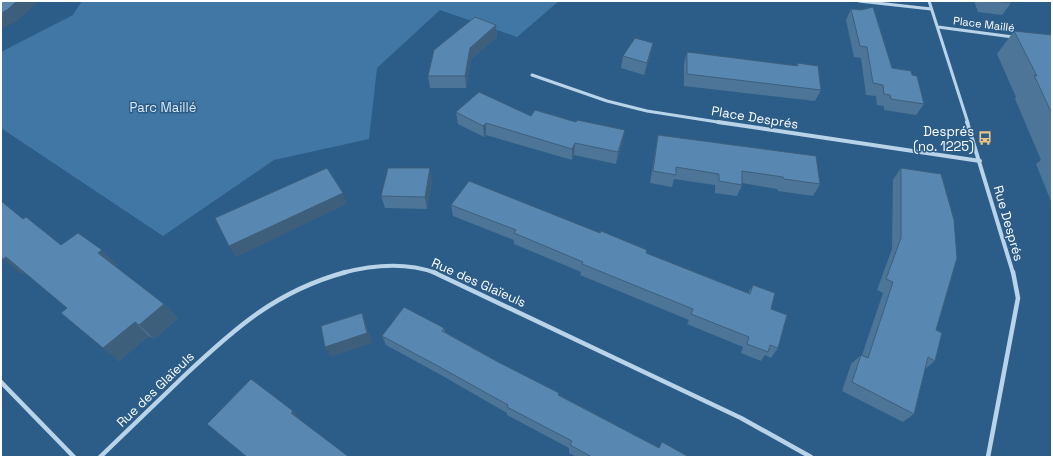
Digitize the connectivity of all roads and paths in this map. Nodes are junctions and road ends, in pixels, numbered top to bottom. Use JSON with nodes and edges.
{"nodes":[{"id":1,"x":859,"y":1,"type":"edge"},
{"id":2,"x":929,"y":1,"type":"edge"},
{"id":3,"x":931,"y":9,"type":"junction"},
{"id":4,"x":938,"y":27,"type":"junction"},
{"id":5,"x":1014,"y":37,"type":"dead end"},
{"id":6,"x":532,"y":76,"type":"dead end"},
{"id":7,"x":980,"y":161,"type":"junction"},
{"id":8,"x":1,"y":382,"type":"edge"},
{"id":9,"x":74,"y":457,"type":"edge"},
{"id":10,"x":100,"y":457,"type":"edge"},
{"id":11,"x":811,"y":457,"type":"edge"},
{"id":12,"x":988,"y":457,"type":"edge"}],
"edges":[{"from":1,"to":3,"type":"street"},
{"from":2,"to":3,"type":"street","name":"Rue Després"},
{"from":3,"to":4,"type":"street","name":"Rue Després"},
{"from":4,"to":5,"type":"street","name":"Place Maillé"},
{"from":4,"to":7,"type":"street","name":"Rue Després"},
{"from":6,"to":7,"type":"street","name":"Place Després"},
{"from":7,"to":12,"type":"street","name":"Rue Després"},
{"from":8,"to":9,"type":"street"},
{"from":10,"to":11,"type":"street","name":"Rue des Glaïeuls"}]}
